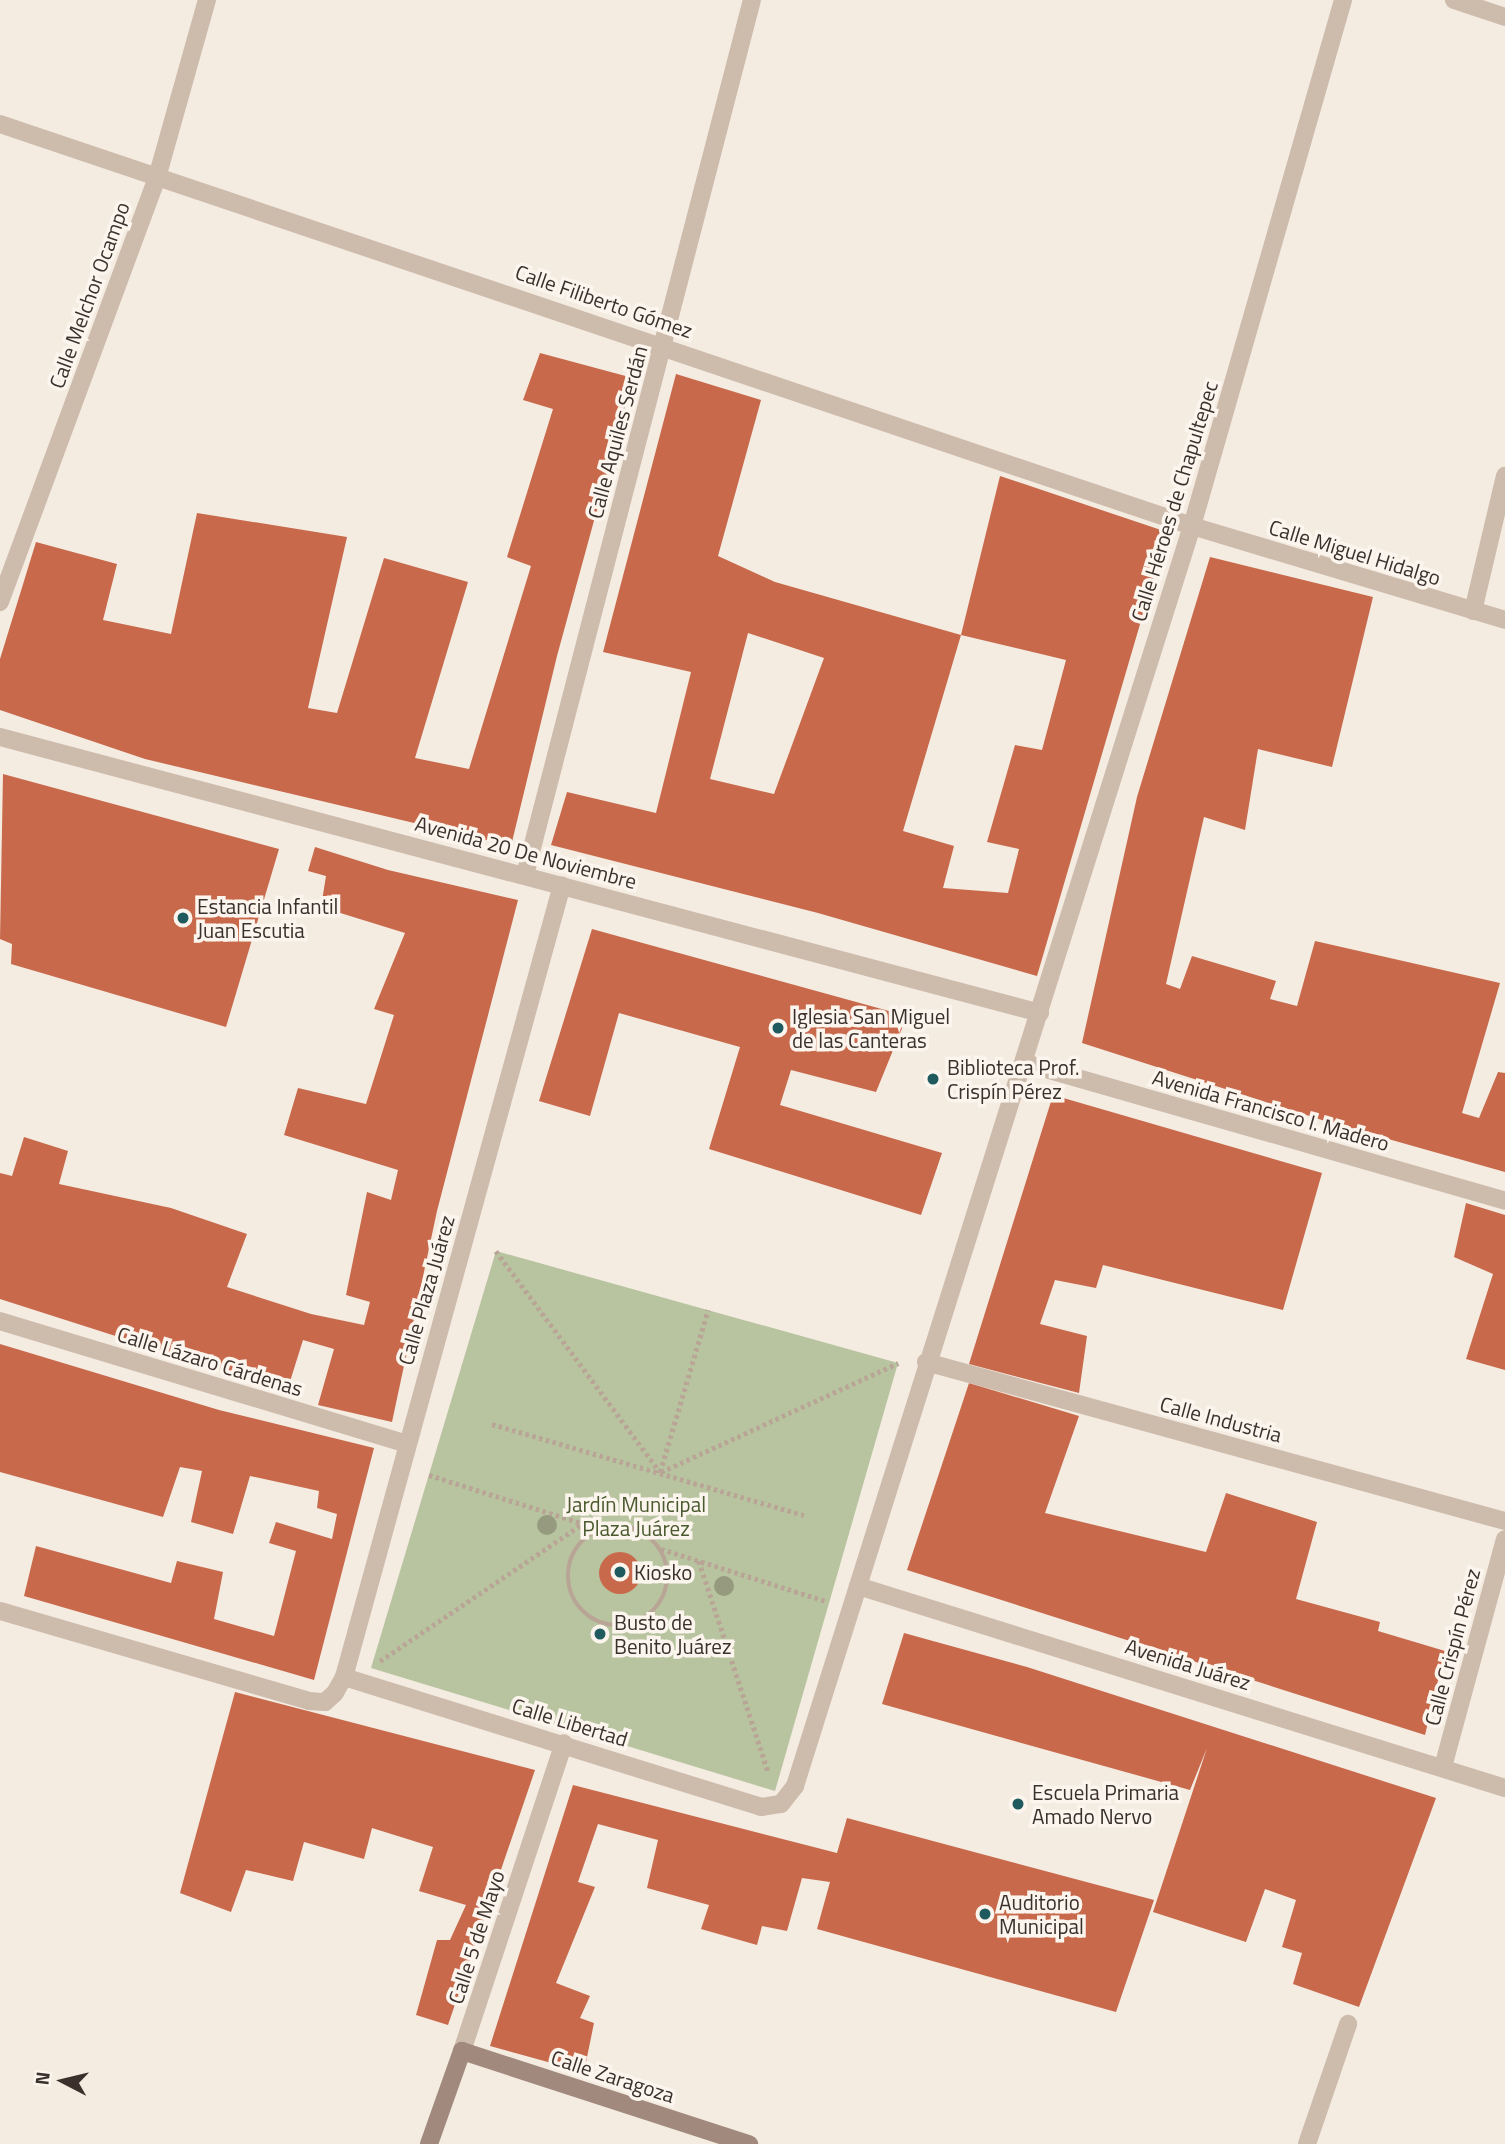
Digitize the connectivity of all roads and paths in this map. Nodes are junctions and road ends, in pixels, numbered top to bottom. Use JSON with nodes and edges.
{"nodes":[{"id":1,"x":207,"y":0,"type":"edge"},
{"id":2,"x":752,"y":0,"type":"edge"},
{"id":3,"x":1343,"y":0,"type":"edge"},
{"id":4,"x":1454,"y":0,"type":"edge"},
{"id":5,"x":1505,"y":17,"type":"edge"},
{"id":6,"x":0,"y":124,"type":"edge"},
{"id":7,"x":158,"y":174,"type":"junction"},
{"id":8,"x":663,"y":345,"type":"junction"},
{"id":9,"x":1505,"y":476,"type":"edge"},
{"id":10,"x":1192,"y":526,"type":"junction"},
{"id":11,"x":0,"y":602,"type":"edge"},
{"id":12,"x":1473,"y":611,"type":"junction"},
{"id":13,"x":1505,"y":620,"type":"edge"},
{"id":14,"x":0,"y":737,"type":"edge"},
{"id":15,"x":525,"y":875,"type":"junction"},
{"id":16,"x":562,"y":885,"type":"junction"},
{"id":17,"x":1040,"y":1013,"type":"junction"},
{"id":18,"x":1025,"y":1063,"type":"junction"},
{"id":19,"x":1505,"y":1201,"type":"edge"},
{"id":20,"x":496,"y":1251,"type":"dead end"},
{"id":21,"x":708,"y":1310,"type":"dead end"},
{"id":22,"x":0,"y":1321,"type":"edge"},
{"id":23,"x":926,"y":1362,"type":"junction"},
{"id":24,"x":898,"y":1363,"type":"dead end"},
{"id":25,"x":492,"y":1424,"type":"dead end"},
{"id":26,"x":407,"y":1444,"type":"junction"},
{"id":27,"x":660,"y":1472,"type":"junction"},
{"id":28,"x":429,"y":1475,"type":"dead end"},
{"id":29,"x":804,"y":1515,"type":"dead end"},
{"id":30,"x":1505,"y":1521,"type":"edge"},
{"id":31,"x":584,"y":1523,"type":"junction"},
{"id":32,"x":600,"y":1529,"type":"junction"},
{"id":33,"x":1505,"y":1539,"type":"edge"},
{"id":34,"x":660,"y":1549,"type":"junction"},
{"id":35,"x":699,"y":1561,"type":"junction"},
{"id":36,"x":858,"y":1586,"type":"junction"},
{"id":37,"x":829,"y":1602,"type":"dead end"},
{"id":38,"x":0,"y":1612,"type":"edge"},
{"id":39,"x":371,"y":1668,"type":"dead end"},
{"id":40,"x":344,"y":1677,"type":"junction"},
{"id":41,"x":564,"y":1743,"type":"junction"},
{"id":42,"x":1443,"y":1767,"type":"junction"},
{"id":43,"x":771,"y":1778,"type":"dead end"},
{"id":44,"x":1505,"y":1788,"type":"edge"},
{"id":45,"x":1348,"y":2024,"type":"dead end"},
{"id":46,"x":462,"y":2051,"type":"junction"},
{"id":47,"x":429,"y":2144,"type":"edge"},
{"id":48,"x":749,"y":2144,"type":"edge"},
{"id":49,"x":1307,"y":2144,"type":"edge"}],
"edges":[{"from":1,"to":7,"type":"street","name":"Calle Melchor Ocampo"},
{"from":2,"to":8,"type":"street","name":"Calle Aquiles Serdán"},
{"from":3,"to":10,"type":"street","name":"Calle Héroes de Chapultepec"},
{"from":4,"to":5,"type":"street"},
{"from":6,"to":7,"type":"street","name":"Calle Filiberto Gómez"},
{"from":7,"to":8,"type":"street","name":"Calle Filiberto Gómez"},
{"from":7,"to":11,"type":"street","name":"Calle Melchor Ocampo"},
{"from":8,"to":10,"type":"street","name":"Calle Filiberto Gómez"},
{"from":8,"to":15,"type":"street","name":"Calle Aquiles Serdán"},
{"from":9,"to":12,"type":"street"},
{"from":10,"to":12,"type":"street","name":"Calle Miguel Hidalgo"},
{"from":10,"to":17,"type":"street","name":"Calle Héroes de Chapultepec"},
{"from":12,"to":13,"type":"street","name":"Calle Miguel Hidalgo"},
{"from":14,"to":15,"type":"street","name":"Avenida 20 De Noviembre"},
{"from":15,"to":16,"type":"street","name":"Avenida 20 De Noviembre"},
{"from":16,"to":17,"type":"street","name":"Avenida 20 De Noviembre"},
{"from":16,"to":26,"type":"street","name":"Calle Plaza Juárez"},
{"from":17,"to":18,"type":"street"},
{"from":18,"to":19,"type":"street","name":"Avenida Francisco I. Madero"},
{"from":18,"to":23,"type":"street"},
{"from":20,"to":27,"type":"path"},
{"from":21,"to":27,"type":"path"},
{"from":22,"to":26,"type":"street","name":"Calle Lázaro Cárdenas"},
{"from":23,"to":30,"type":"street","name":"Calle Industria"},
{"from":23,"to":36,"type":"street"},
{"from":24,"to":27,"type":"path"},
{"from":25,"to":27,"type":"path"},
{"from":26,"to":40,"type":"street","name":"Calle Plaza Juárez"},
{"from":27,"to":29,"type":"path"},
{"from":28,"to":31,"type":"path"},
{"from":31,"to":32,"type":"path"},
{"from":31,"to":39,"type":"path"},
{"from":32,"to":34,"type":"path"},
{"from":32,"to":34,"type":"path"},
{"from":33,"to":42,"type":"street","name":"Calle Crispín Pérez"},
{"from":34,"to":35,"type":"path"},
{"from":35,"to":37,"type":"path"},
{"from":35,"to":43,"type":"path"},
{"from":36,"to":41,"type":"street","name":"Calle Libertad"},
{"from":36,"to":42,"type":"street","name":"Avenida Juárez"},
{"from":38,"to":40,"type":"street","name":"Calle Plaza Juárez"},
{"from":40,"to":41,"type":"street","name":"Calle Libertad"},
{"from":41,"to":46,"type":"street","name":"Calle 5 de Mayo"},
{"from":42,"to":44,"type":"street","name":"Avenida Juárez"},
{"from":45,"to":49,"type":"street"},
{"from":46,"to":47,"type":"street","name":"Calle 5 de Mayo"},
{"from":46,"to":48,"type":"street","name":"Calle Zaragoza"}]}
